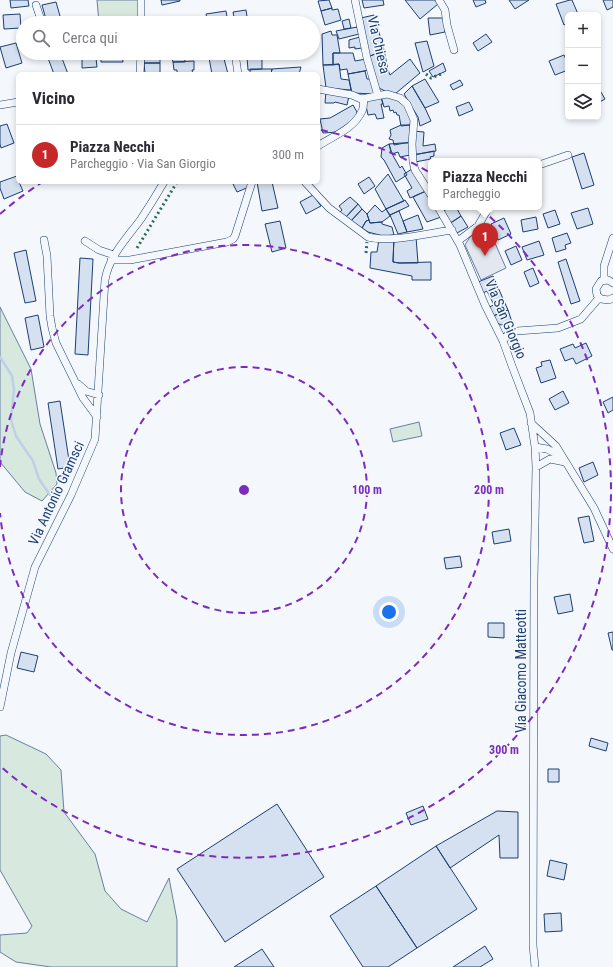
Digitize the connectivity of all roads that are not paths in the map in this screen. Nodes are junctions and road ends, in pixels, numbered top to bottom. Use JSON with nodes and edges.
{"nodes":[{"id":1,"x":141,"y":0,"type":"edge"},
{"id":2,"x":355,"y":0,"type":"edge"},
{"id":3,"x":439,"y":0,"type":"edge"},
{"id":4,"x":36,"y":4,"type":"dead end"},
{"id":5,"x":40,"y":16,"type":"edge"},
{"id":6,"x":141,"y":16,"type":"edge"},
{"id":7,"x":454,"y":50,"type":"dead end"},
{"id":8,"x":141,"y":60,"type":"edge"},
{"id":9,"x":236,"y":60,"type":"edge"},
{"id":10,"x":140,"y":72,"type":"edge"},
{"id":11,"x":238,"y":72,"type":"edge"},
{"id":12,"x":320,"y":90,"type":"edge"},
{"id":13,"x":378,"y":96,"type":"junction"},
{"id":14,"x":364,"y":99,"type":"junction"},
{"id":15,"x":16,"y":102,"type":"edge"},
{"id":16,"x":0,"y":105,"type":"edge"},
{"id":17,"x":320,"y":145,"type":"edge"},
{"id":18,"x":568,"y":155,"type":"dead end"},
{"id":19,"x":542,"y":164,"type":"edge"},
{"id":20,"x":163,"y":184,"type":"edge"},
{"id":21,"x":251,"y":184,"type":"edge"},
{"id":22,"x":307,"y":184,"type":"edge"},
{"id":23,"x":428,"y":190,"type":"edge"},
{"id":24,"x":440,"y":210,"type":"edge"},
{"id":25,"x":487,"y":210,"type":"edge"},
{"id":26,"x":452,"y":230,"type":"junction"},
{"id":27,"x":613,"y":238,"type":"edge"},
{"id":28,"x":44,"y":240,"type":"dead end"},
{"id":29,"x":85,"y":241,"type":"dead end"},
{"id":30,"x":458,"y":241,"type":"junction"},
{"id":31,"x":113,"y":257,"type":"junction"},
{"id":32,"x":604,"y":280,"type":"junction"},
{"id":33,"x":613,"y":283,"type":"edge"},
{"id":34,"x":599,"y":298,"type":"junction"},
{"id":35,"x":613,"y":298,"type":"edge"},
{"id":36,"x":503,"y":341,"type":"junction"},
{"id":37,"x":76,"y":383,"type":"junction"},
{"id":38,"x":99,"y":395,"type":"junction"},
{"id":39,"x":97,"y":417,"type":"junction"},
{"id":40,"x":531,"y":422,"type":"junction"},
{"id":41,"x":535,"y":447,"type":"junction"},
{"id":42,"x":563,"y":459,"type":"junction"},
{"id":43,"x":536,"y":467,"type":"junction"},
{"id":44,"x":613,"y":549,"type":"edge"},
{"id":45,"x":0,"y":707,"type":"edge"},
{"id":46,"x":535,"y":967,"type":"edge"}],
"edges":[{"from":1,"to":6,"type":"street"},
{"from":2,"to":13,"type":"street","name":"Via Chiesa"},
{"from":3,"to":7,"type":"street"},
{"from":4,"to":5,"type":"street"},
{"from":8,"to":10,"type":"street"},
{"from":9,"to":11,"type":"street"},
{"from":12,"to":14,"type":"street"},
{"from":13,"to":14,"type":"street"},
{"from":13,"to":23,"type":"street"},
{"from":14,"to":17,"type":"street"},
{"from":15,"to":16,"type":"street"},
{"from":18,"to":19,"type":"street"},
{"from":20,"to":31,"type":"street","name":"Via Antonio Gramsci"},
{"from":21,"to":31,"type":"street"},
{"from":22,"to":26,"type":"street"},
{"from":24,"to":26,"type":"street","name":"Via San Giorgio"},
{"from":25,"to":30,"type":"street"},
{"from":26,"to":30,"type":"street","name":"Via San Giorgio"},
{"from":27,"to":32,"type":"street"},
{"from":28,"to":37,"type":"street"},
{"from":29,"to":31,"type":"street"},
{"from":30,"to":36,"type":"street","name":"Via San Giorgio"},
{"from":31,"to":38,"type":"street","name":"Via Antonio Gramsci"},
{"from":32,"to":33,"type":"street"},
{"from":32,"to":34,"type":"street"},
{"from":34,"to":35,"type":"street"},
{"from":34,"to":36,"type":"street"},
{"from":36,"to":40,"type":"street","name":"Via San Giorgio"},
{"from":37,"to":38,"type":"street"},
{"from":37,"to":39,"type":"street"},
{"from":38,"to":39,"type":"street","name":"Via Antonio Gramsci"},
{"from":39,"to":45,"type":"street","name":"Via Antonio Gramsci"},
{"from":40,"to":41,"type":"street","name":"Via San Giorgio"},
{"from":40,"to":42,"type":"street"},
{"from":41,"to":42,"type":"street"},
{"from":41,"to":43,"type":"street","name":"Via Giacomo Matteotti"},
{"from":42,"to":43,"type":"street"},
{"from":42,"to":44,"type":"street"},
{"from":43,"to":46,"type":"street","name":"Via Giacomo Matteotti"}]}
